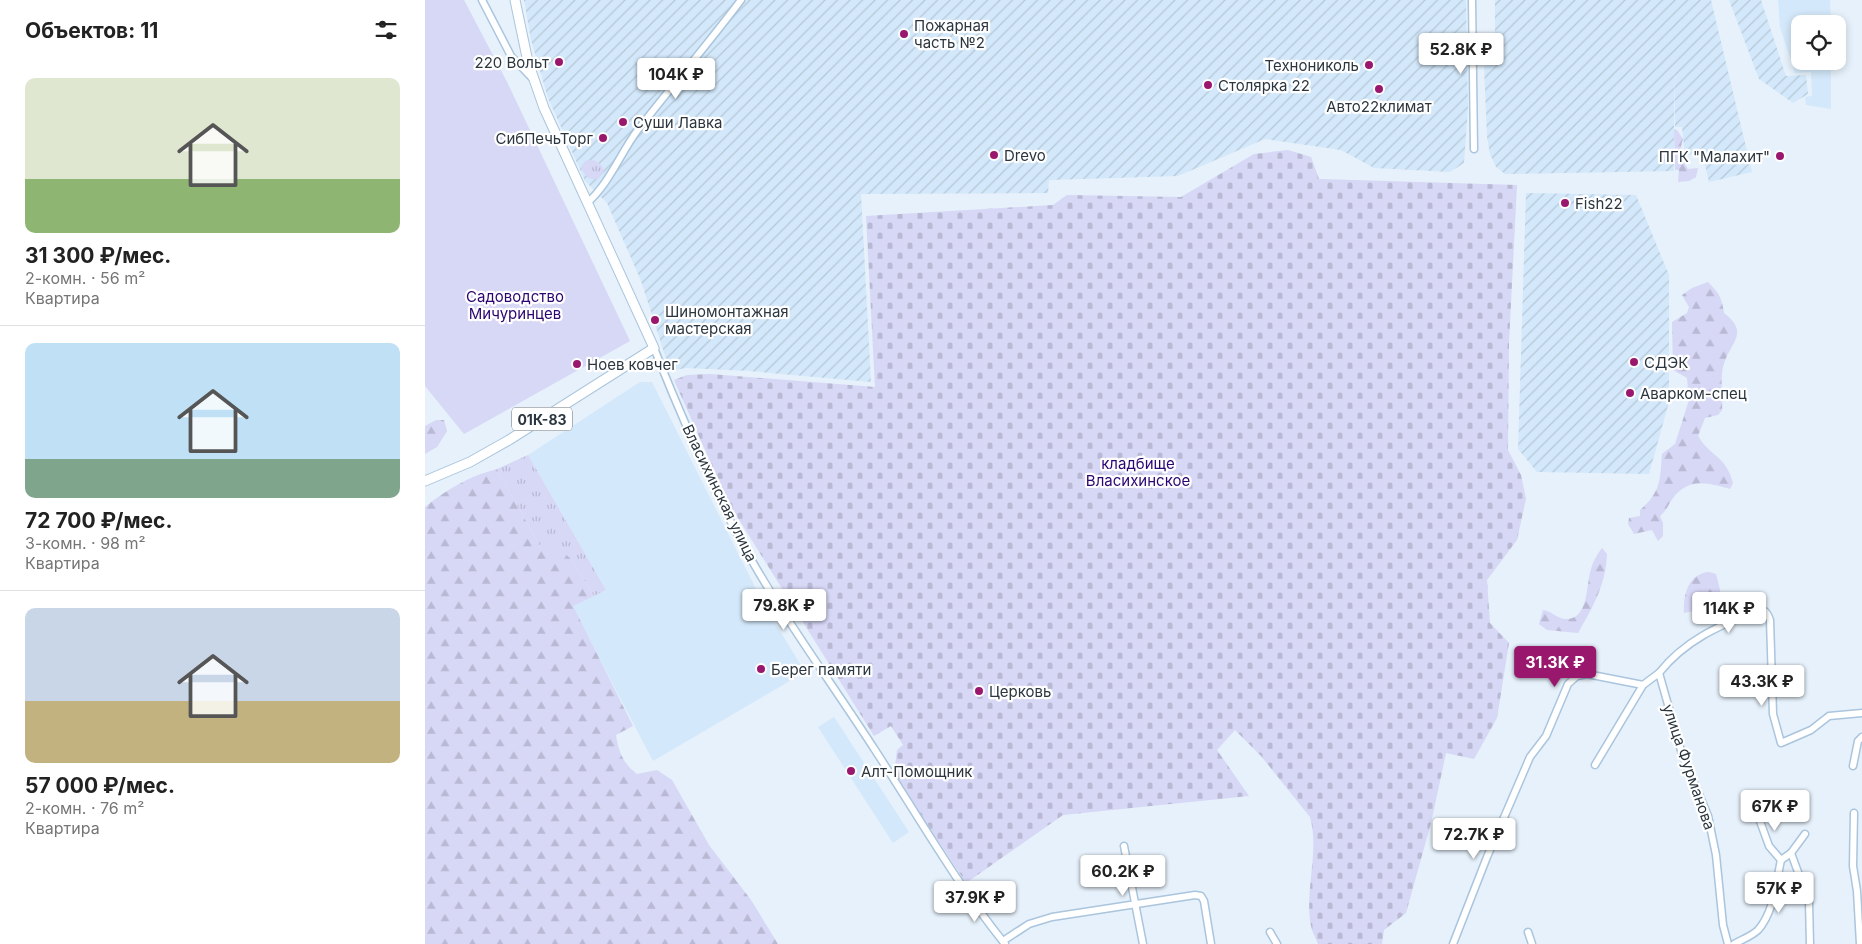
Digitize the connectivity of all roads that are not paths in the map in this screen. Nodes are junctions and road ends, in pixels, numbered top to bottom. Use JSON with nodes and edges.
{"nodes":[{"id":1,"x":482,"y":0,"type":"edge"},
{"id":2,"x":515,"y":0,"type":"edge"},
{"id":3,"x":741,"y":0,"type":"edge"},
{"id":4,"x":1472,"y":0,"type":"edge"},
{"id":5,"x":533,"y":78,"type":"junction"},
{"id":6,"x":1474,"y":149,"type":"dead end"},
{"id":7,"x":587,"y":202,"type":"junction"},
{"id":8,"x":654,"y":348,"type":"junction"},
{"id":9,"x":425,"y":481,"type":"edge"},
{"id":10,"x":1659,"y":673,"type":"junction"},
{"id":11,"x":1643,"y":686,"type":"junction"},
{"id":12,"x":1862,"y":713,"type":"edge"},
{"id":13,"x":1862,"y":737,"type":"edge"},
{"id":14,"x":1595,"y":765,"type":"dead end"},
{"id":15,"x":1853,"y":766,"type":"dead end"},
{"id":16,"x":1756,"y":810,"type":"dead end"},
{"id":17,"x":1854,"y":813,"type":"dead end"},
{"id":18,"x":1805,"y":834,"type":"dead end"},
{"id":19,"x":1124,"y":846,"type":"dead end"},
{"id":20,"x":1791,"y":853,"type":"junction"},
{"id":21,"x":1781,"y":860,"type":"junction"},
{"id":22,"x":1135,"y":904,"type":"junction"},
{"id":23,"x":1270,"y":932,"type":"dead end"},
{"id":24,"x":1528,"y":932,"type":"dead end"},
{"id":25,"x":1004,"y":943,"type":"edge"},
{"id":26,"x":1143,"y":944,"type":"edge"},
{"id":27,"x":1211,"y":944,"type":"edge"},
{"id":28,"x":1277,"y":944,"type":"edge"},
{"id":29,"x":1453,"y":944,"type":"edge"},
{"id":30,"x":1532,"y":944,"type":"edge"},
{"id":31,"x":1729,"y":944,"type":"edge"},
{"id":32,"x":1734,"y":944,"type":"edge"},
{"id":33,"x":1810,"y":944,"type":"edge"},
{"id":34,"x":1860,"y":944,"type":"edge"}],
"edges":[{"from":1,"to":5,"type":"street"},
{"from":2,"to":5,"type":"highway","name":"Власихинская улица"},
{"from":3,"to":7,"type":"street"},
{"from":4,"to":6,"type":"street"},
{"from":5,"to":7,"type":"highway","name":"Власихинская улица"},
{"from":7,"to":8,"type":"highway","name":"Власихинская улица"},
{"from":8,"to":9,"type":"highway","number":"01К-83"},
{"from":8,"to":25,"type":"street","name":"Власихинская улица"},
{"from":10,"to":11,"type":"street"},
{"from":10,"to":12,"type":"street"},
{"from":10,"to":31,"type":"street","name":"улица Фурманова"},
{"from":11,"to":14,"type":"street"},
{"from":11,"to":29,"type":"street"},
{"from":13,"to":15,"type":"street"},
{"from":16,"to":21,"type":"street"},
{"from":17,"to":34,"type":"street"},
{"from":18,"to":20,"type":"street"},
{"from":19,"to":22,"type":"street"},
{"from":20,"to":21,"type":"street"},
{"from":20,"to":33,"type":"street"},
{"from":21,"to":32,"type":"street"},
{"from":22,"to":25,"type":"street"},
{"from":22,"to":26,"type":"street"},
{"from":22,"to":27,"type":"street"},
{"from":23,"to":28,"type":"street"},
{"from":24,"to":30,"type":"street"}]}
